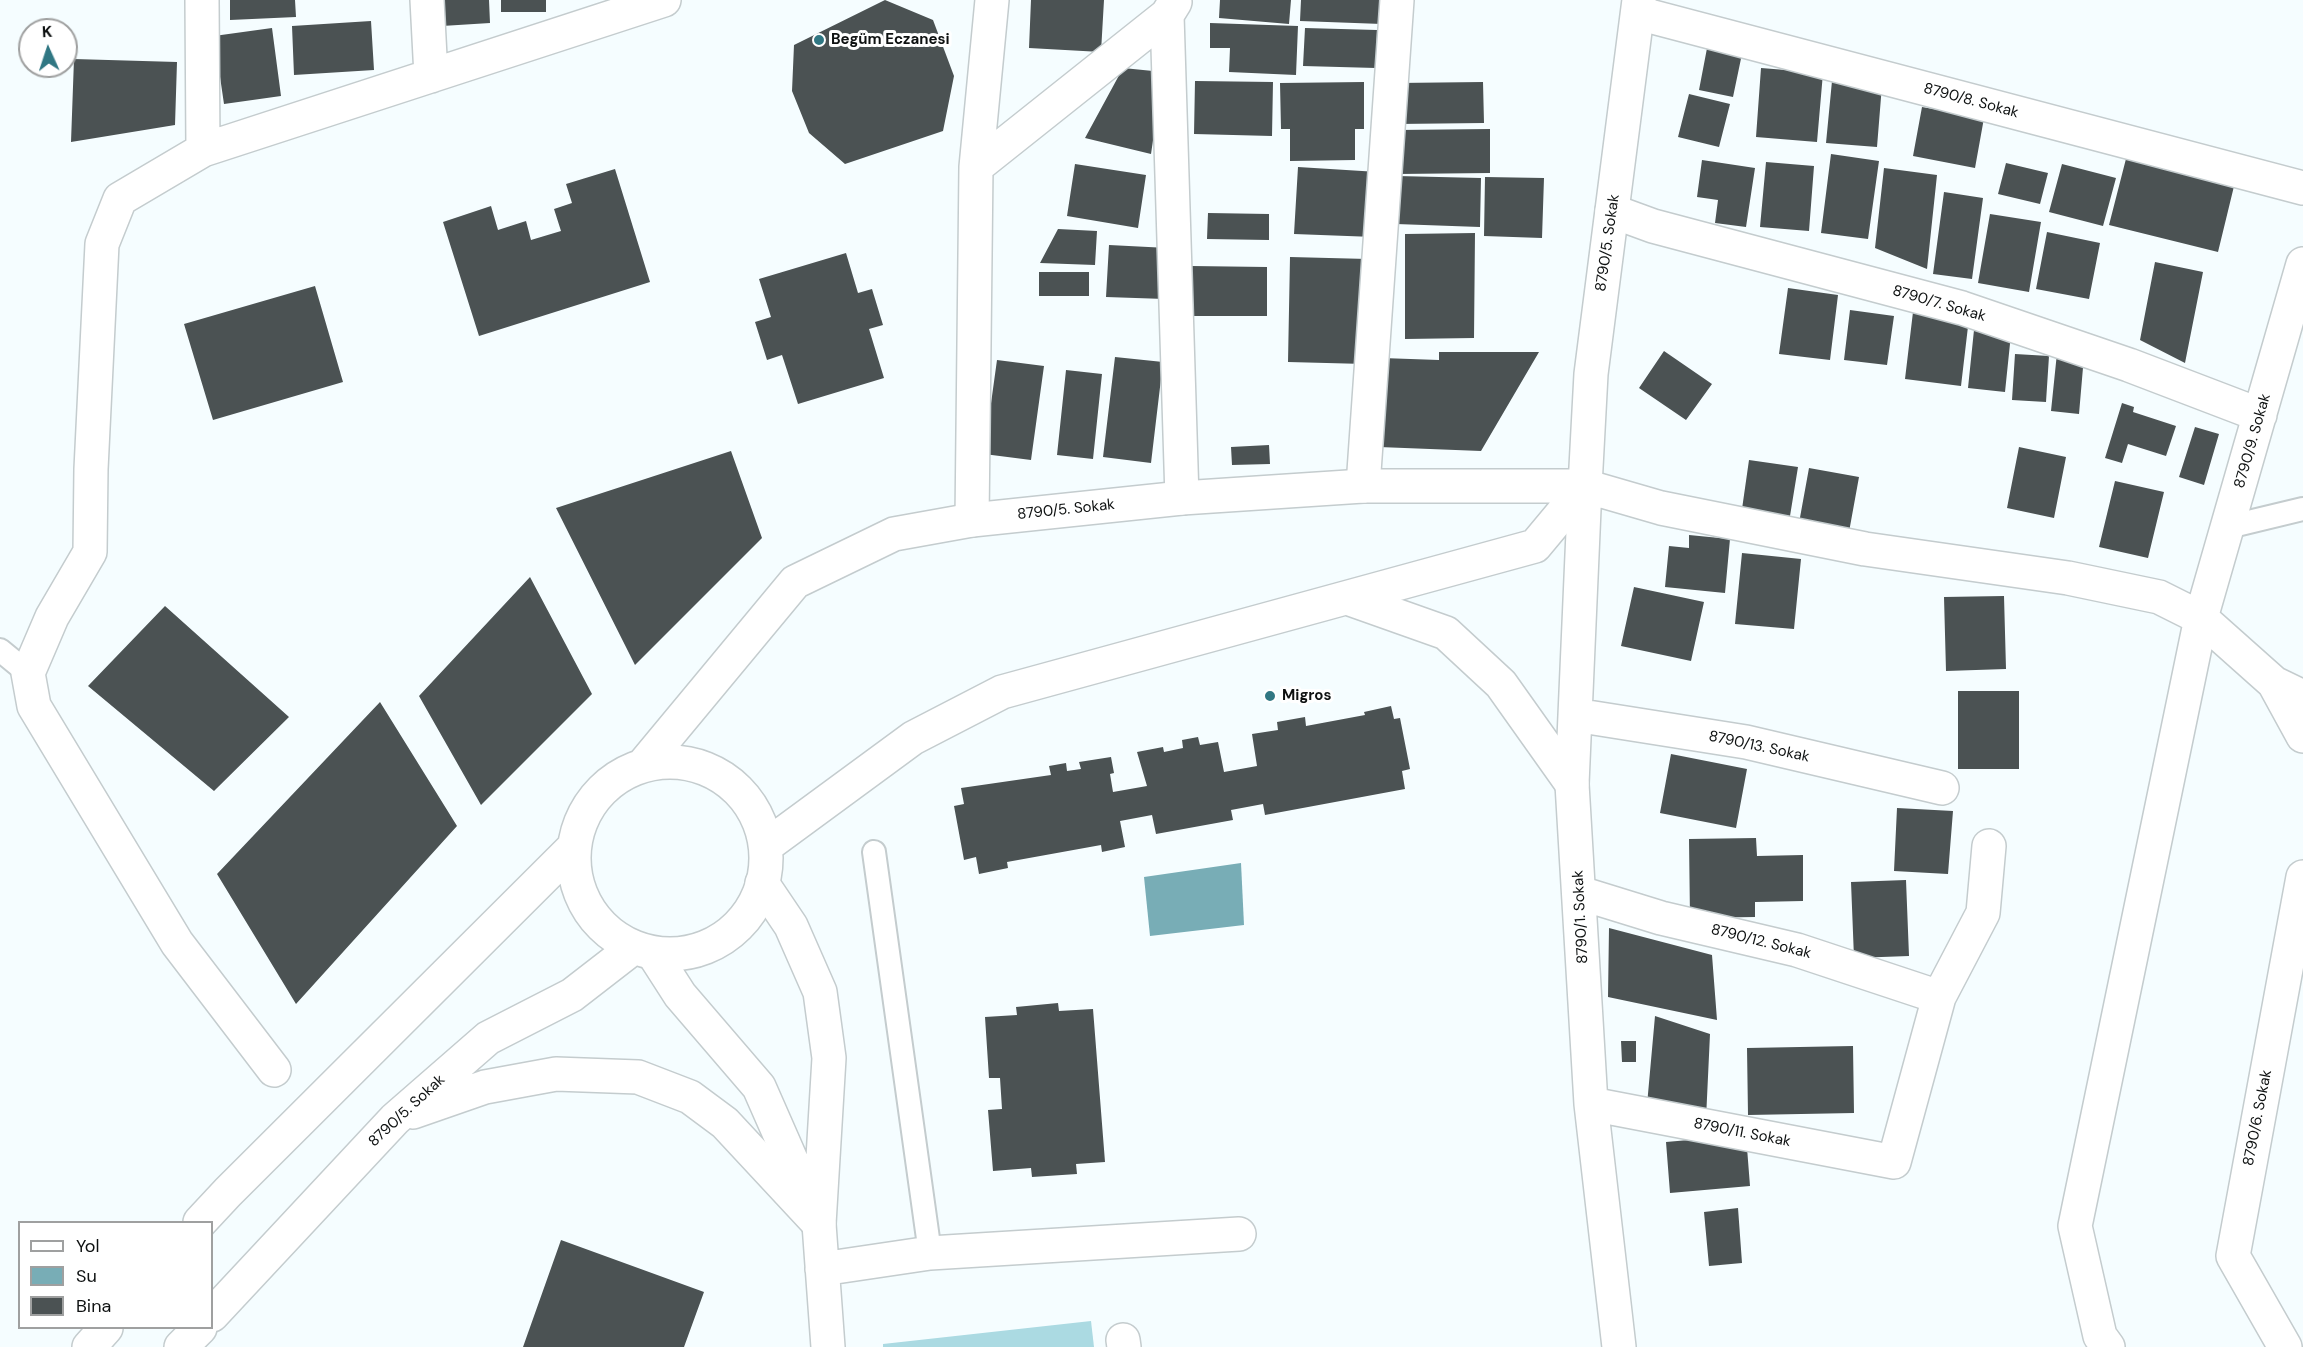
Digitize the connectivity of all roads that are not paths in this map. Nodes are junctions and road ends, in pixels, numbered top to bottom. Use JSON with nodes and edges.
{"nodes":[{"id":1,"x":201,"y":0,"type":"edge"},
{"id":2,"x":427,"y":0,"type":"edge"},
{"id":3,"x":664,"y":0,"type":"edge"},
{"id":4,"x":992,"y":0,"type":"edge"},
{"id":5,"x":1397,"y":0,"type":"edge"},
{"id":6,"x":622,"y":7,"type":"edge"},
{"id":7,"x":1172,"y":7,"type":"edge"},
{"id":8,"x":1639,"y":7,"type":"edge"},
{"id":9,"x":431,"y":76,"type":"junction"},
{"id":10,"x":202,"y":150,"type":"junction"},
{"id":11,"x":976,"y":167,"type":"junction"},
{"id":12,"x":2303,"y":188,"type":"edge"},
{"id":13,"x":1612,"y":211,"type":"junction"},
{"id":14,"x":2303,"y":264,"type":"edge"},
{"id":15,"x":2260,"y":415,"type":"junction"},
{"id":16,"x":1363,"y":486,"type":"junction"},
{"id":17,"x":1585,"y":486,"type":"junction"},
{"id":18,"x":1182,"y":498,"type":"junction"},
{"id":19,"x":2303,"y":509,"type":"edge"},
{"id":20,"x":972,"y":520,"type":"junction"},
{"id":21,"x":2228,"y":527,"type":"junction"},
{"id":22,"x":1350,"y":599,"type":"junction"},
{"id":23,"x":2202,"y":618,"type":"junction"},
{"id":24,"x":0,"y":650,"type":"edge"},
{"id":25,"x":28,"y":673,"type":"junction"},
{"id":26,"x":2274,"y":683,"type":"junction"},
{"id":27,"x":2303,"y":697,"type":"edge"},
{"id":28,"x":1575,"y":715,"type":"junction"},
{"id":29,"x":2303,"y":736,"type":"edge"},
{"id":30,"x":644,"y":764,"type":"junction"},
{"id":31,"x":1572,"y":784,"type":"junction"},
{"id":32,"x":1942,"y":788,"type":"dead end"},
{"id":33,"x":766,"y":846,"type":"junction"},
{"id":34,"x":1989,"y":846,"type":"dead end"},
{"id":35,"x":573,"y":848,"type":"junction"},
{"id":36,"x":874,"y":852,"type":"dead end"},
{"id":37,"x":2303,"y":877,"type":"edge"},
{"id":38,"x":762,"y":883,"type":"junction"},
{"id":39,"x":1580,"y":893,"type":"junction"},
{"id":40,"x":644,"y":950,"type":"junction"},
{"id":41,"x":1940,"y":997,"type":"junction"},
{"id":42,"x":274,"y":1070,"type":"dead end"},
{"id":43,"x":1591,"y":1104,"type":"junction"},
{"id":44,"x":394,"y":1119,"type":"junction"},
{"id":45,"x":201,"y":1221,"type":"edge"},
{"id":46,"x":819,"y":1224,"type":"junction"},
{"id":47,"x":1239,"y":1234,"type":"dead end"},
{"id":48,"x":930,"y":1253,"type":"junction"},
{"id":49,"x":822,"y":1269,"type":"junction"},
{"id":50,"x":213,"y":1314,"type":"edge"},
{"id":51,"x":105,"y":1329,"type":"edge"},
{"id":52,"x":199,"y":1329,"type":"edge"},
{"id":53,"x":89,"y":1347,"type":"edge"},
{"id":54,"x":181,"y":1347,"type":"edge"},
{"id":55,"x":828,"y":1347,"type":"edge"},
{"id":56,"x":1619,"y":1347,"type":"edge"},
{"id":57,"x":2108,"y":1347,"type":"edge"},
{"id":58,"x":2285,"y":1347,"type":"edge"}],
"edges":[{"from":1,"to":10,"type":"street"},
{"from":2,"to":9,"type":"street"},
{"from":3,"to":6,"type":"street"},
{"from":4,"to":11,"type":"street"},
{"from":5,"to":16,"type":"street"},
{"from":6,"to":9,"type":"street"},
{"from":7,"to":11,"type":"street"},
{"from":7,"to":18,"type":"street"},
{"from":8,"to":12,"type":"street","name":"8790/8. Sokak"},
{"from":8,"to":13,"type":"street","name":"8790/5. Sokak"},
{"from":9,"to":10,"type":"street"},
{"from":10,"to":25,"type":"street"},
{"from":11,"to":20,"type":"street"},
{"from":13,"to":15,"type":"street","name":"8790/7. Sokak"},
{"from":13,"to":17,"type":"street","name":"8790/5. Sokak"},
{"from":14,"to":15,"type":"street","name":"8790/9. Sokak"},
{"from":15,"to":21,"type":"street","name":"8790/9. Sokak"},
{"from":16,"to":17,"type":"street","name":"8790/5. Sokak"},
{"from":16,"to":18,"type":"street","name":"8790/5. Sokak"},
{"from":17,"to":22,"type":"street"},
{"from":17,"to":23,"type":"street"},
{"from":17,"to":28,"type":"street","name":"8790/1. Sokak"},
{"from":18,"to":20,"type":"street","name":"8790/5. Sokak"},
{"from":19,"to":21,"type":"lane"},
{"from":20,"to":30,"type":"street","name":"8790/5. Sokak"},
{"from":21,"to":23,"type":"street","name":"8790/9. Sokak"},
{"from":22,"to":31,"type":"street"},
{"from":22,"to":33,"type":"street"},
{"from":23,"to":26,"type":"street"},
{"from":23,"to":57,"type":"street","name":"8790/9. Sokak"},
{"from":24,"to":25,"type":"lane"},
{"from":25,"to":42,"type":"street"},
{"from":26,"to":27,"type":"street"},
{"from":26,"to":29,"type":"street"},
{"from":28,"to":31,"type":"street","name":"8790/1. Sokak"},
{"from":28,"to":32,"type":"street","name":"8790/13. Sokak"},
{"from":30,"to":33,"type":"street","name":"8790/5. Sokak"},
{"from":30,"to":35,"type":"street","name":"8790/5. Sokak"},
{"from":31,"to":39,"type":"street","name":"8790/1. Sokak"},
{"from":33,"to":38,"type":"street","name":"8790/5. Sokak"},
{"from":34,"to":41,"type":"street"},
{"from":35,"to":40,"type":"street","name":"8790/5. Sokak"},
{"from":35,"to":45,"type":"street","name":"8790/5. Sokak"},
{"from":36,"to":48,"type":"lane"},
{"from":37,"to":58,"type":"street","name":"8790/6. Sokak"},
{"from":38,"to":40,"type":"street","name":"8790/5. Sokak"},
{"from":38,"to":46,"type":"street"},
{"from":39,"to":41,"type":"street","name":"8790/12. Sokak"},
{"from":39,"to":43,"type":"street","name":"8790/1. Sokak"},
{"from":40,"to":44,"type":"street","name":"8790/5. Sokak"},
{"from":40,"to":46,"type":"street"},
{"from":41,"to":43,"type":"street","name":"8790/11. Sokak"},
{"from":43,"to":56,"type":"street","name":"8790/1. Sokak"},
{"from":44,"to":46,"type":"street"},
{"from":44,"to":50,"type":"street","name":"8790/5. Sokak"},
{"from":46,"to":49,"type":"street"},
{"from":47,"to":48,"type":"street"},
{"from":48,"to":49,"type":"street"},
{"from":49,"to":55,"type":"street"},
{"from":51,"to":53,"type":"street"},
{"from":52,"to":54,"type":"street"}]}
